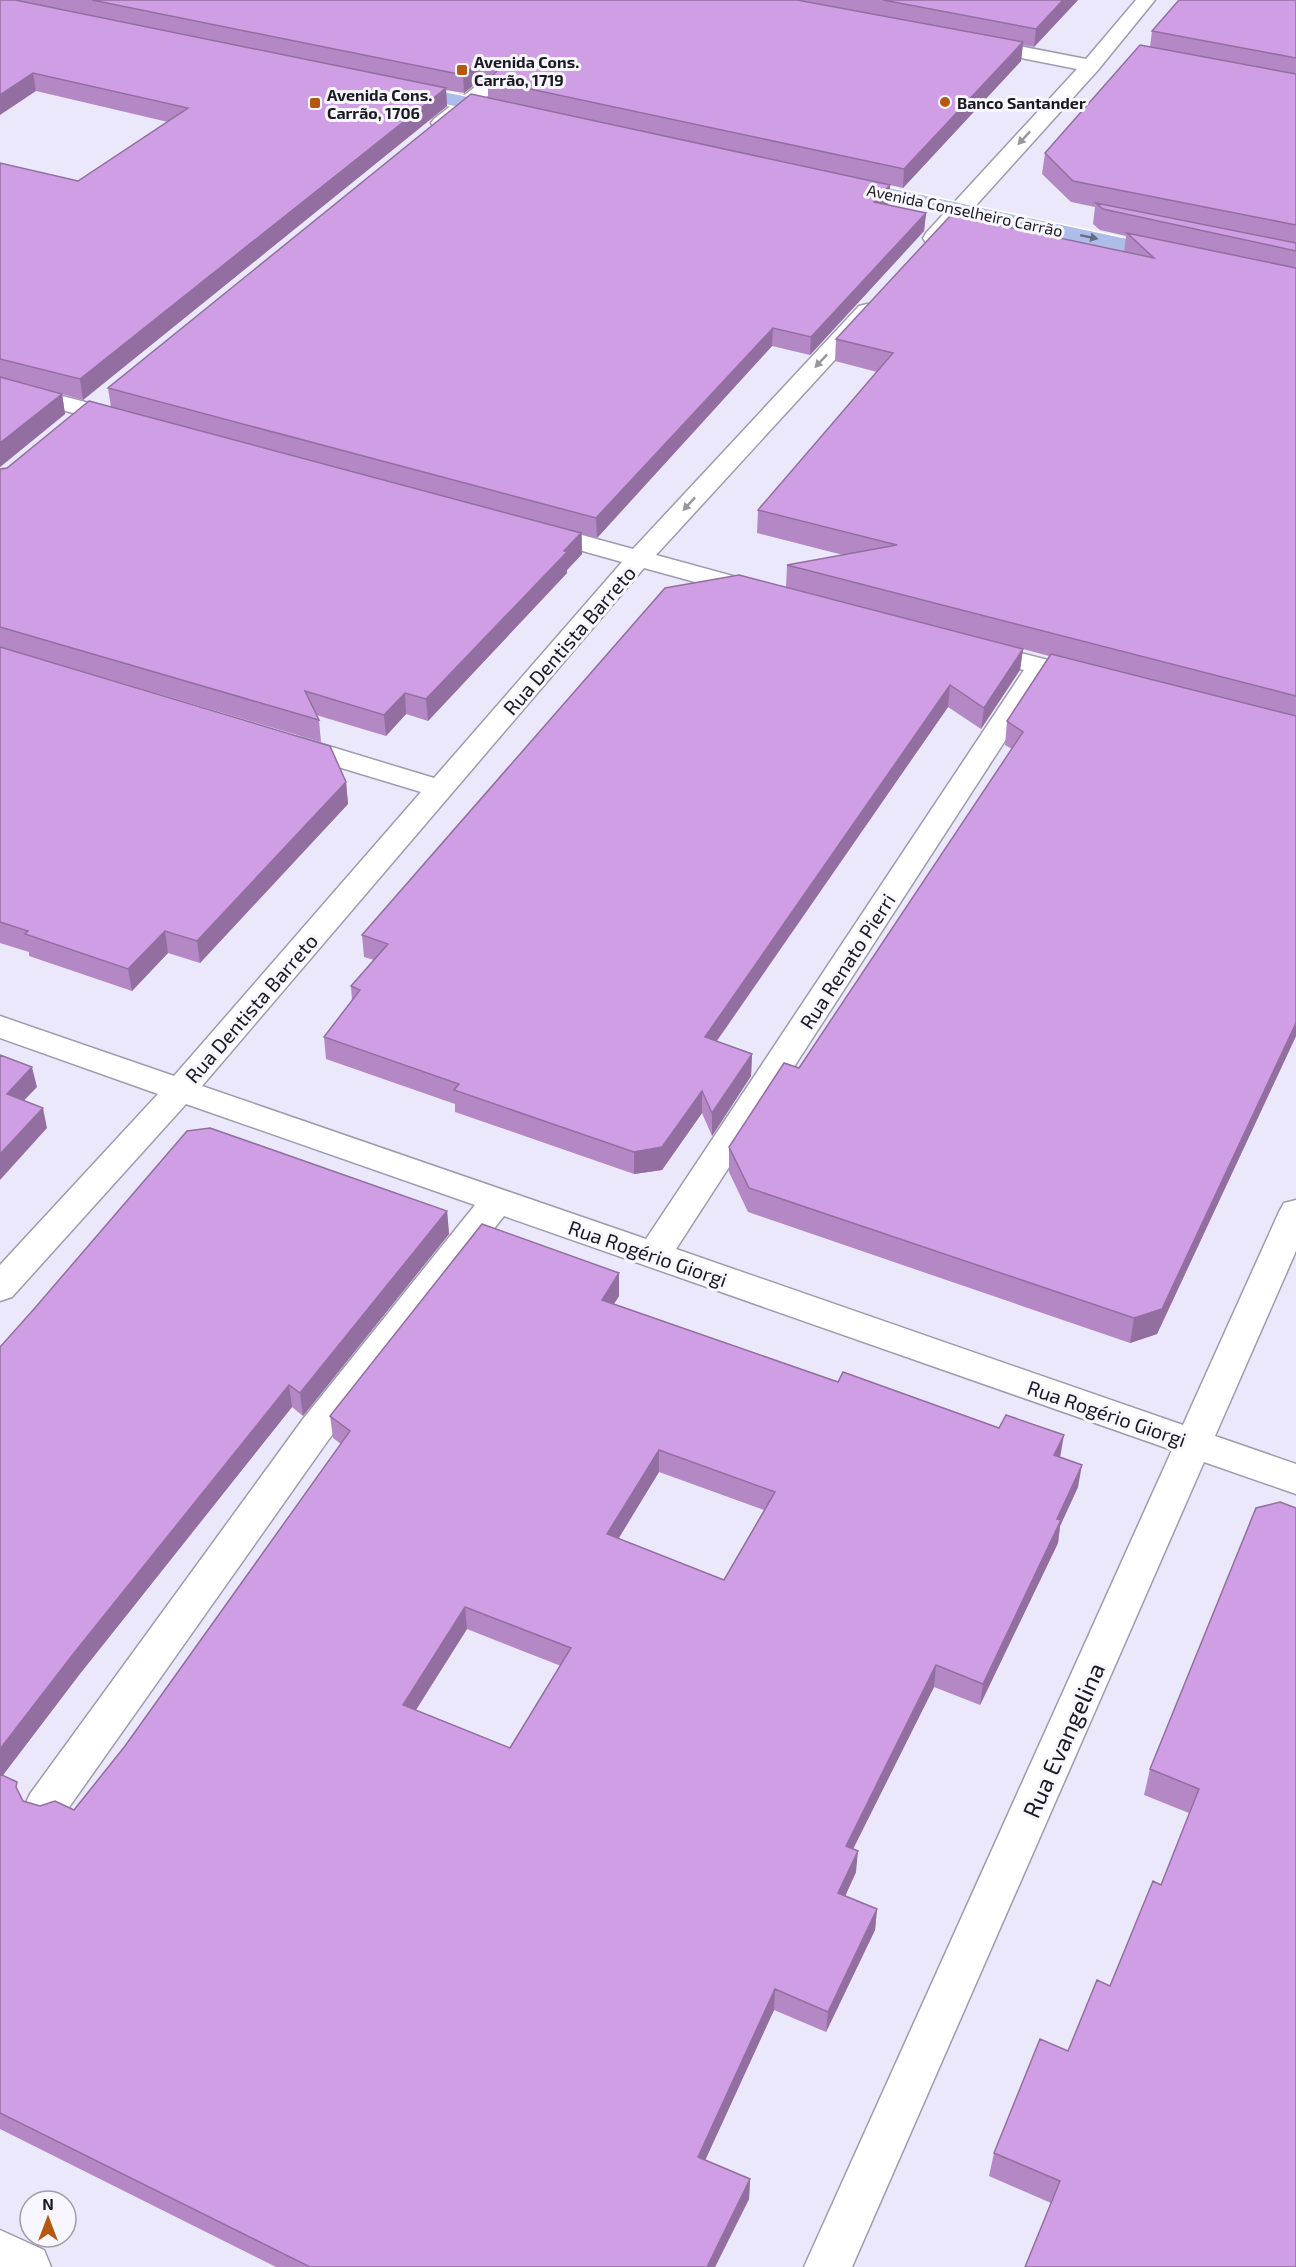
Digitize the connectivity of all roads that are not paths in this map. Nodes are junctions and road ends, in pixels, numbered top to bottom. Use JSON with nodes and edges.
{"nodes":[{"id":1,"x":1146,"y":0,"type":"edge"},
{"id":2,"x":964,"y":42,"type":"edge"},
{"id":3,"x":1104,"y":50,"type":"junction"},
{"id":4,"x":1125,"y":53,"type":"dead end"},
{"id":5,"x":1090,"y":66,"type":"junction"},
{"id":6,"x":407,"y":71,"type":"edge"},
{"id":7,"x":387,"y":87,"type":"edge"},
{"id":8,"x":487,"y":87,"type":"joint"},
{"id":9,"x":461,"y":89,"type":"junction"},
{"id":10,"x":509,"y":92,"type":"edge"},
{"id":11,"x":525,"y":115,"type":"edge"},
{"id":12,"x":421,"y":139,"type":"edge"},
{"id":13,"x":828,"y":181,"type":"edge"},
{"id":14,"x":953,"y":185,"type":"dead end"},
{"id":15,"x":976,"y":190,"type":"junction"},
{"id":16,"x":999,"y":195,"type":"dead end"},
{"id":17,"x":960,"y":209,"type":"junction"},
{"id":18,"x":915,"y":258,"type":"edge"},
{"id":19,"x":1191,"y":259,"type":"edge"},
{"id":20,"x":883,"y":294,"type":"edge"},
{"id":21,"x":0,"y":387,"type":"edge"},
{"id":22,"x":146,"y":425,"type":"edge"},
{"id":23,"x":512,"y":525,"type":"edge"},
{"id":24,"x":639,"y":558,"type":"junction"},
{"id":25,"x":784,"y":598,"type":"edge"},
{"id":26,"x":952,"y":643,"type":"edge"},
{"id":27,"x":1040,"y":666,"type":"junction"},
{"id":28,"x":1107,"y":683,"type":"edge"},
{"id":29,"x":271,"y":738,"type":"edge"},
{"id":30,"x":440,"y":789,"type":"junction"},
{"id":31,"x":0,"y":1027,"type":"edge"},
{"id":32,"x":181,"y":1089,"type":"junction"},
{"id":33,"x":498,"y":1200,"type":"junction"},
{"id":34,"x":1296,"y":1212,"type":"edge"},
{"id":35,"x":654,"y":1255,"type":"junction"},
{"id":36,"x":0,"y":1288,"type":"edge"},
{"id":37,"x":1195,"y":1444,"type":"junction"},
{"id":38,"x":1296,"y":1479,"type":"edge"},
{"id":39,"x":45,"y":1808,"type":"edge"},
{"id":40,"x":0,"y":2253,"type":"edge"},
{"id":41,"x":27,"y":2267,"type":"edge"},
{"id":42,"x":828,"y":2267,"type":"edge"}],
"edges":[{"from":1,"to":3,"type":"street"},
{"from":2,"to":5,"type":"street"},
{"from":3,"to":4,"type":"street"},
{"from":3,"to":5,"type":"street"},
{"from":5,"to":15,"type":"street","one_way":true},
{"from":6,"to":9,"type":"main road"},
{"from":7,"to":9,"type":"main road"},
{"from":8,"to":9,"type":"street"},
{"from":8,"to":10,"type":"main road"},
{"from":9,"to":11,"type":"main road"},
{"from":9,"to":12,"type":"street"},
{"from":13,"to":17,"type":"main road","name":"Avenida Conselheiro Carrão"},
{"from":14,"to":15,"type":"main road","name":"Avenida Conselheiro Carrão"},
{"from":15,"to":16,"type":"main road","name":"Avenida Conselheiro Carrão"},
{"from":15,"to":17,"type":"street"},
{"from":17,"to":18,"type":"street"},
{"from":17,"to":19,"type":"main road","name":"Avenida Conselheiro Carrão","one_way":true},
{"from":20,"to":24,"type":"street","name":"Rua Dentista Barreto","one_way":true},
{"from":21,"to":22,"type":"street"},
{"from":23,"to":24,"type":"street"},
{"from":24,"to":25,"type":"street"},
{"from":24,"to":30,"type":"street","name":"Rua Dentista Barreto"},
{"from":26,"to":27,"type":"street"},
{"from":27,"to":28,"type":"street"},
{"from":27,"to":35,"type":"street","name":"Rua Renato Pierri"},
{"from":29,"to":30,"type":"street"},
{"from":30,"to":32,"type":"street","name":"Rua Dentista Barreto"},
{"from":31,"to":32,"type":"street","name":"Rua Rogério Giorgi"},
{"from":32,"to":33,"type":"street","name":"Rua Rogério Giorgi"},
{"from":32,"to":36,"type":"street","name":"Rua Dentista Barreto"},
{"from":33,"to":35,"type":"street","name":"Rua Rogério Giorgi"},
{"from":33,"to":39,"type":"street"},
{"from":34,"to":37,"type":"street","name":"Rua Evangelina"},
{"from":35,"to":37,"type":"street","name":"Rua Rogério Giorgi"},
{"from":37,"to":38,"type":"street","name":"Rua Rogério Giorgi"},
{"from":37,"to":42,"type":"street","name":"Rua Evangelina"},
{"from":40,"to":41,"type":"street"}]}
